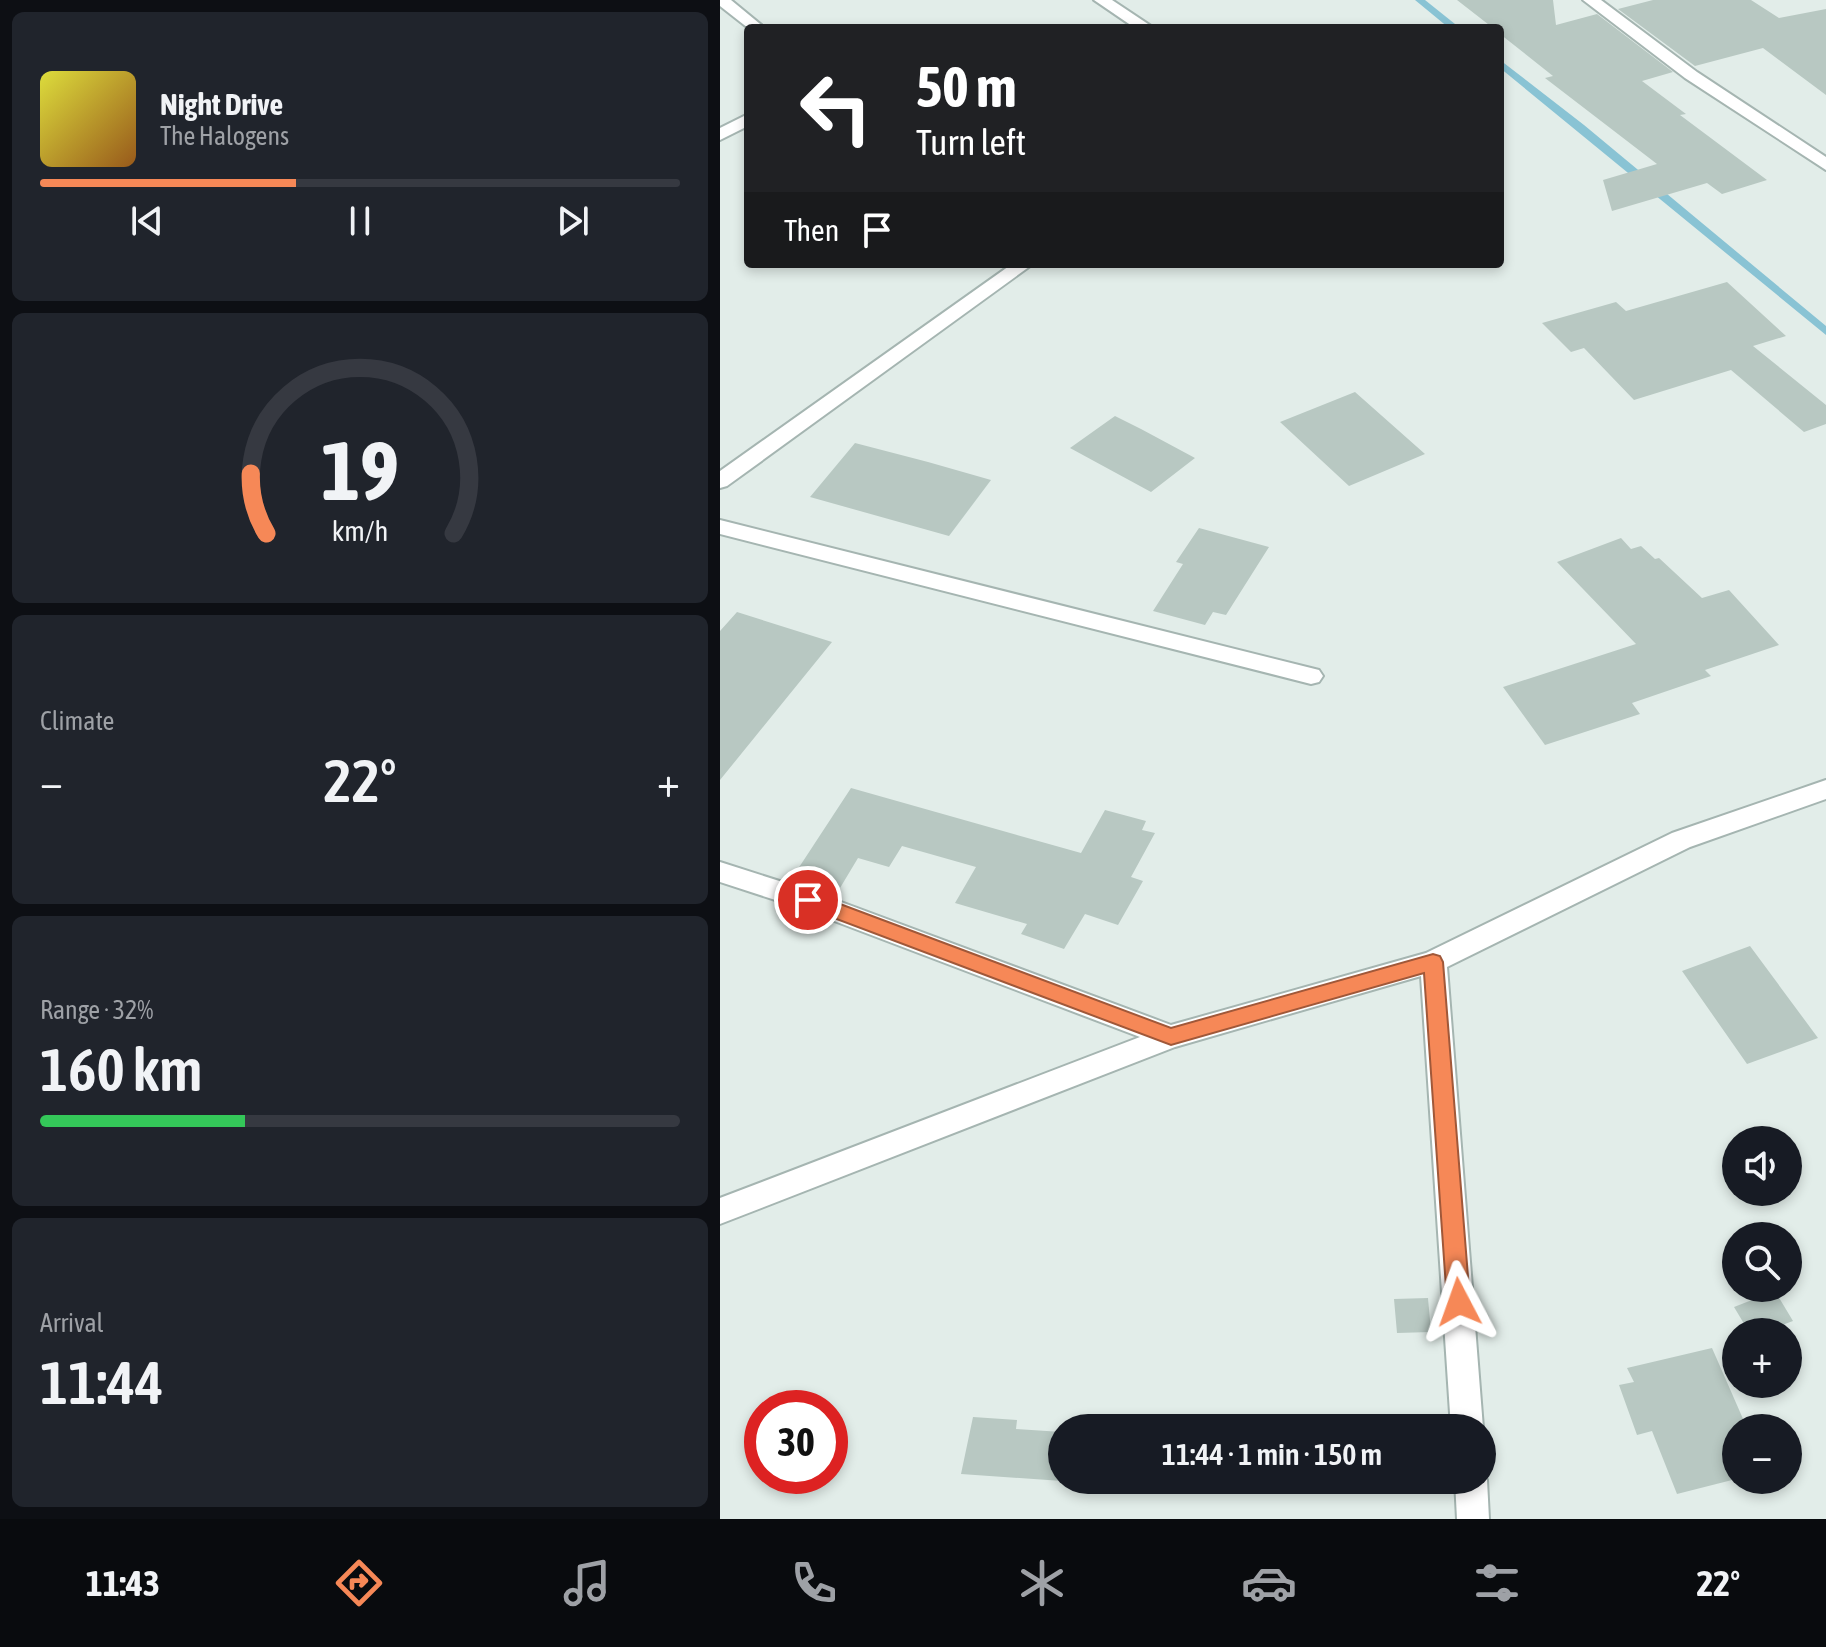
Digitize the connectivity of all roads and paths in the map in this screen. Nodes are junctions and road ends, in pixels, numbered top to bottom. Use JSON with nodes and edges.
{"nodes":[{"id":1,"x":722,"y":0,"type":"edge"},
{"id":2,"x":1102,"y":0,"type":"edge"},
{"id":3,"x":1591,"y":0,"type":"edge"},
{"id":4,"x":752,"y":24,"type":"edge"},
{"id":5,"x":1140,"y":24,"type":"edge"},
{"id":6,"x":744,"y":121,"type":"edge"},
{"id":7,"x":720,"y":135,"type":"edge"},
{"id":8,"x":1826,"y":165,"type":"edge"},
{"id":9,"x":1018,"y":268,"type":"edge"},
{"id":10,"x":720,"y":481,"type":"edge"},
{"id":11,"x":720,"y":527,"type":"edge"},
{"id":12,"x":1311,"y":676,"type":"dead end"},
{"id":13,"x":1826,"y":789,"type":"edge"},
{"id":14,"x":720,"y":872,"type":"edge"},
{"id":15,"x":1433,"y":962,"type":"junction"},
{"id":16,"x":1171,"y":1037,"type":"junction"},
{"id":17,"x":720,"y":1211,"type":"edge"},
{"id":18,"x":1466,"y":1414,"type":"edge"},
{"id":19,"x":1472,"y":1494,"type":"edge"},
{"id":20,"x":1473,"y":1519,"type":"edge"}],
"edges":[{"from":1,"to":4,"type":"street"},
{"from":2,"to":5,"type":"street"},
{"from":3,"to":8,"type":"street"},
{"from":6,"to":7,"type":"street"},
{"from":9,"to":10,"type":"street"},
{"from":11,"to":12,"type":"street"},
{"from":13,"to":15,"type":"street"},
{"from":14,"to":16,"type":"street"},
{"from":15,"to":16,"type":"street"},
{"from":15,"to":18,"type":"street"},
{"from":16,"to":17,"type":"street"},
{"from":19,"to":20,"type":"street"}]}
